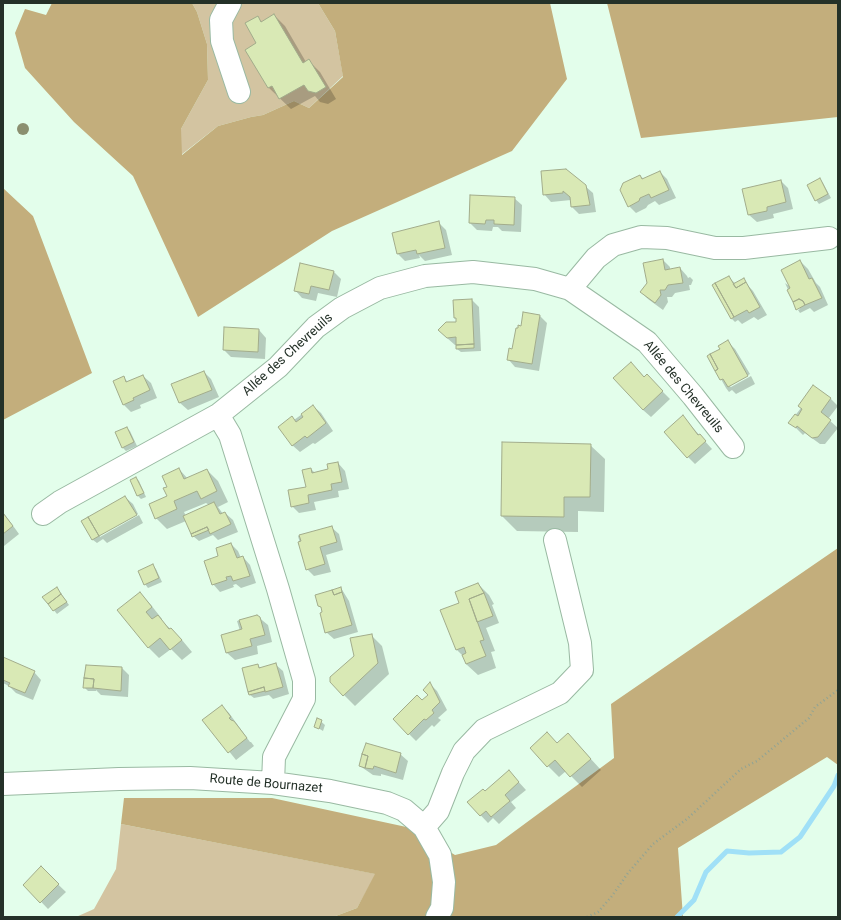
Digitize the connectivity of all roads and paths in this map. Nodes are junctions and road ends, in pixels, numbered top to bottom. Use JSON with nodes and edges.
{"nodes":[{"id":1,"x":230,"y":3,"type":"edge"},
{"id":2,"x":238,"y":92,"type":"dead end"},
{"id":3,"x":828,"y":238,"type":"dead end"},
{"id":4,"x":570,"y":289,"type":"junction"},
{"id":5,"x":218,"y":415,"type":"junction"},
{"id":6,"x":733,"y":447,"type":"dead end"},
{"id":7,"x":43,"y":514,"type":"dead end"},
{"id":8,"x":555,"y":540,"type":"dead end"},
{"id":9,"x":838,"y":690,"type":"edge"},
{"id":10,"x":273,"y":783,"type":"junction"},
{"id":11,"x":3,"y":784,"type":"edge"},
{"id":12,"x":424,"y":827,"type":"junction"},
{"id":13,"x":437,"y":917,"type":"edge"},
{"id":14,"x":587,"y":917,"type":"edge"}],
"edges":[{"from":1,"to":2,"type":"street"},
{"from":3,"to":4,"type":"street"},
{"from":4,"to":5,"type":"street","name":"Allée des Chevreuils"},
{"from":4,"to":6,"type":"street","name":"Allée des Chevreuils"},
{"from":5,"to":7,"type":"street","name":"Allée des Chevreuils"},
{"from":5,"to":10,"type":"street"},
{"from":8,"to":12,"type":"street"},
{"from":9,"to":14,"type":"path"},
{"from":10,"to":11,"type":"street","name":"Route de Bournazet"},
{"from":10,"to":12,"type":"street","name":"Route de Bournazet"},
{"from":12,"to":13,"type":"street","name":"Route de Bournazet"}]}
